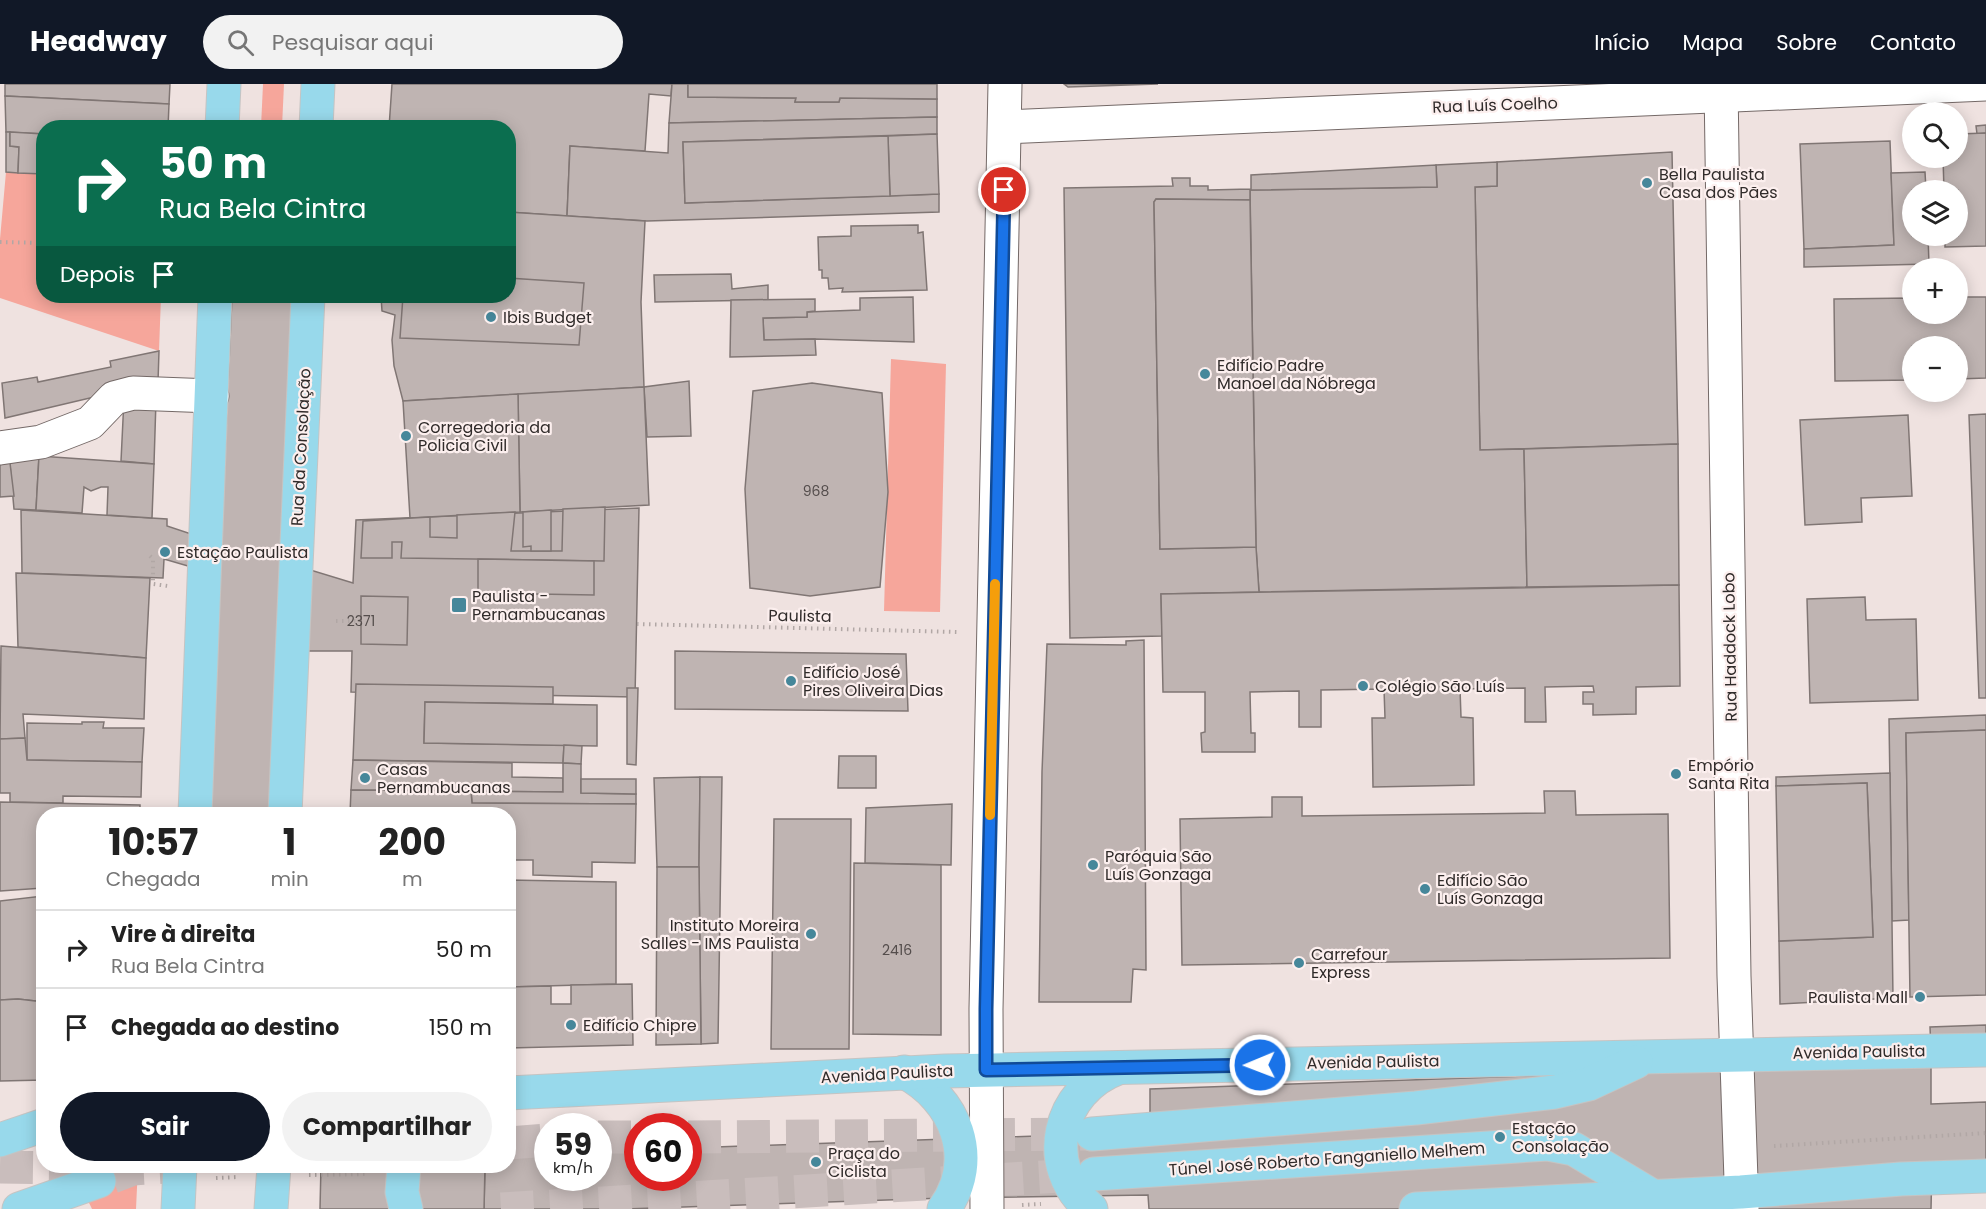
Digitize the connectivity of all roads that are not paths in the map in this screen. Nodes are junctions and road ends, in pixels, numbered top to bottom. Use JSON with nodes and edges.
{"nodes":[{"id":1,"x":224,"y":84,"type":"edge"},
{"id":2,"x":318,"y":84,"type":"edge"},
{"id":3,"x":1005,"y":84,"type":"edge"},
{"id":4,"x":1986,"y":84,"type":"edge"},
{"id":5,"x":1721,"y":90,"type":"edge"},
{"id":6,"x":222,"y":120,"type":"edge"},
{"id":7,"x":316,"y":120,"type":"edge"},
{"id":8,"x":1005,"y":126,"type":"junction"},
{"id":9,"x":215,"y":303,"type":"edge"},
{"id":10,"x":308,"y":303,"type":"edge"},
{"id":11,"x":212,"y":396,"type":"junction"},
{"id":12,"x":0,"y":448,"type":"edge"},
{"id":13,"x":195,"y":807,"type":"edge"},
{"id":14,"x":285,"y":807,"type":"edge"},
{"id":15,"x":1986,"y":1050,"type":"edge"},
{"id":16,"x":1736,"y":1054,"type":"junction"},
{"id":17,"x":1649,"y":1056,"type":"junction"},
{"id":18,"x":1120,"y":1067,"type":"junction"},
{"id":19,"x":986,"y":1070,"type":"junction"},
{"id":20,"x":904,"y":1072,"type":"junction"},
{"id":21,"x":516,"y":1093,"type":"edge"},
{"id":22,"x":36,"y":1119,"type":"edge"},
{"id":23,"x":0,"y":1120,"type":"edge"},
{"id":24,"x":36,"y":1128,"type":"edge"},
{"id":25,"x":1092,"y":1134,"type":"tunnel mouth"},
{"id":26,"x":0,"y":1140,"type":"edge"},
{"id":27,"x":274,"y":1173,"type":"edge"},
{"id":28,"x":403,"y":1173,"type":"edge"},
{"id":29,"x":1094,"y":1174,"type":"tunnel mouth"},
{"id":30,"x":1986,"y":1176,"type":"edge"},
{"id":31,"x":99,"y":1181,"type":"tunnel mouth"},
{"id":32,"x":1654,"y":1197,"type":"junction"},
{"id":33,"x":1741,"y":1200,"type":"edge"},
{"id":34,"x":19,"y":1209,"type":"edge"},
{"id":35,"x":271,"y":1209,"type":"edge"},
{"id":36,"x":406,"y":1209,"type":"edge"},
{"id":37,"x":944,"y":1209,"type":"edge"},
{"id":38,"x":987,"y":1209,"type":"edge"},
{"id":39,"x":1091,"y":1209,"type":"edge"},
{"id":40,"x":1416,"y":1209,"type":"edge"}],
"edges":[{"from":1,"to":6,"type":"main road"},
{"from":2,"to":7,"type":"main road"},
{"from":3,"to":8,"type":"street"},
{"from":4,"to":5,"type":"street","name":"Rua Luís Coelho"},
{"from":5,"to":8,"type":"street","name":"Rua Luís Coelho"},
{"from":5,"to":16,"type":"street","name":"Rua Haddock Lobo"},
{"from":8,"to":19,"type":"street"},
{"from":9,"to":11,"type":"main road"},
{"from":10,"to":14,"type":"main road","name":"Rua da Consolação"},
{"from":11,"to":12,"type":"street"},
{"from":11,"to":13,"type":"main road"},
{"from":15,"to":16,"type":"main road","name":"Avenida Paulista"},
{"from":16,"to":17,"type":"main road","name":"Avenida Paulista"},
{"from":16,"to":33,"type":"street","name":"Rua Haddock Lobo"},
{"from":17,"to":18,"type":"main road","name":"Avenida Paulista"},
{"from":17,"to":25,"type":"main road"},
{"from":18,"to":19,"type":"main road","name":"Avenida Paulista"},
{"from":18,"to":39,"type":"main road"},
{"from":19,"to":20,"type":"main road","name":"Avenida Paulista"},
{"from":19,"to":38,"type":"street"},
{"from":20,"to":21,"type":"main road","name":"Avenida Paulista"},
{"from":20,"to":37,"type":"main road"},
{"from":22,"to":23,"type":"main road"},
{"from":24,"to":26,"type":"main road"},
{"from":27,"to":35,"type":"main road"},
{"from":28,"to":36,"type":"main road"},
{"from":29,"to":32,"type":"main road","name":"Túnel José Roberto Fanganiello Melhem"},
{"from":30,"to":33,"type":"main road"},
{"from":31,"to":34,"type":"main road"},
{"from":32,"to":33,"type":"main road"},
{"from":32,"to":40,"type":"main road"}]}
